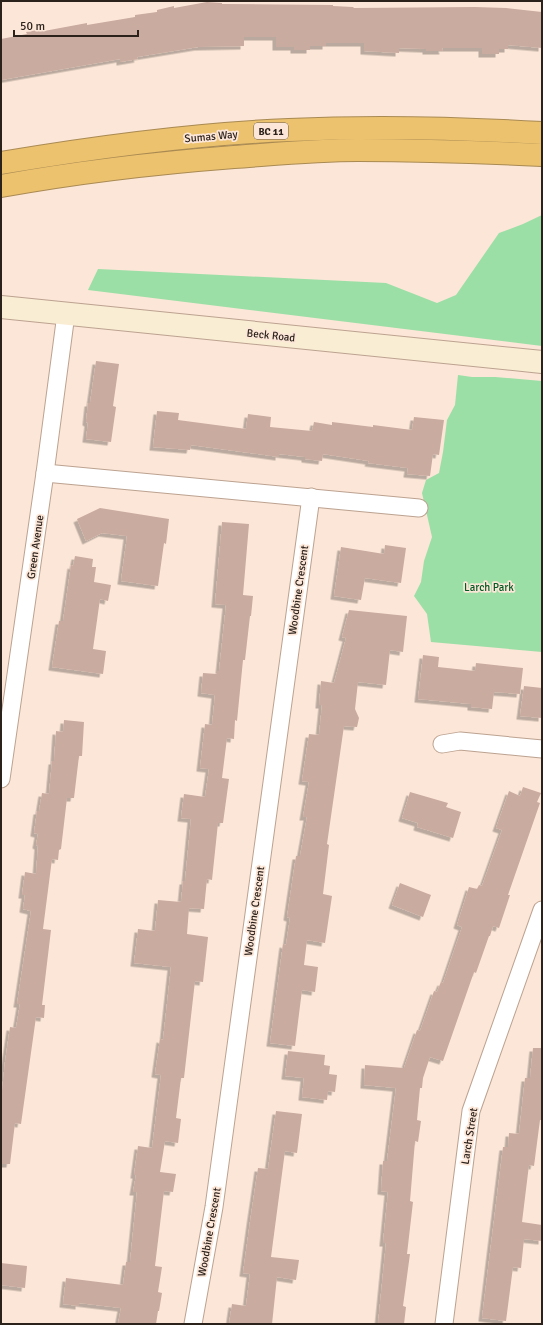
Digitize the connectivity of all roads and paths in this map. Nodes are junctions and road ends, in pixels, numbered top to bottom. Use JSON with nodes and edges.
{"nodes":[{"id":1,"x":542,"y":133,"type":"edge"},
{"id":2,"x":542,"y":155,"type":"edge"},
{"id":3,"x":1,"y":163,"type":"edge"},
{"id":4,"x":7,"y":185,"type":"edge"},
{"id":5,"x":1,"y":307,"type":"edge"},
{"id":6,"x":66,"y":314,"type":"junction"},
{"id":7,"x":542,"y":362,"type":"edge"},
{"id":8,"x":45,"y":473,"type":"junction"},
{"id":9,"x":311,"y":497,"type":"junction"},
{"id":10,"x":419,"y":508,"type":"dead end"},
{"id":11,"x":442,"y":744,"type":"dead end"},
{"id":12,"x":542,"y":749,"type":"edge"},
{"id":13,"x":1,"y":779,"type":"edge"},
{"id":14,"x":542,"y":910,"type":"edge"},
{"id":15,"x":193,"y":1324,"type":"edge"},
{"id":16,"x":444,"y":1324,"type":"edge"}],
"edges":[{"from":1,"to":3,"type":"highway","name":"Sumas Way","number":"BC 11"},
{"from":2,"to":4,"type":"highway","name":"Sumas Way","number":"BC 11"},
{"from":5,"to":6,"type":"street","name":"Beck Road"},
{"from":6,"to":7,"type":"street","name":"Beck Road"},
{"from":6,"to":8,"type":"street","name":"Green Avenue"},
{"from":8,"to":9,"type":"street"},
{"from":8,"to":13,"type":"street","name":"Green Avenue"},
{"from":9,"to":10,"type":"street"},
{"from":9,"to":15,"type":"street","name":"Woodbine Crescent"},
{"from":11,"to":12,"type":"street"},
{"from":14,"to":16,"type":"street","name":"Larch Street"}]}
